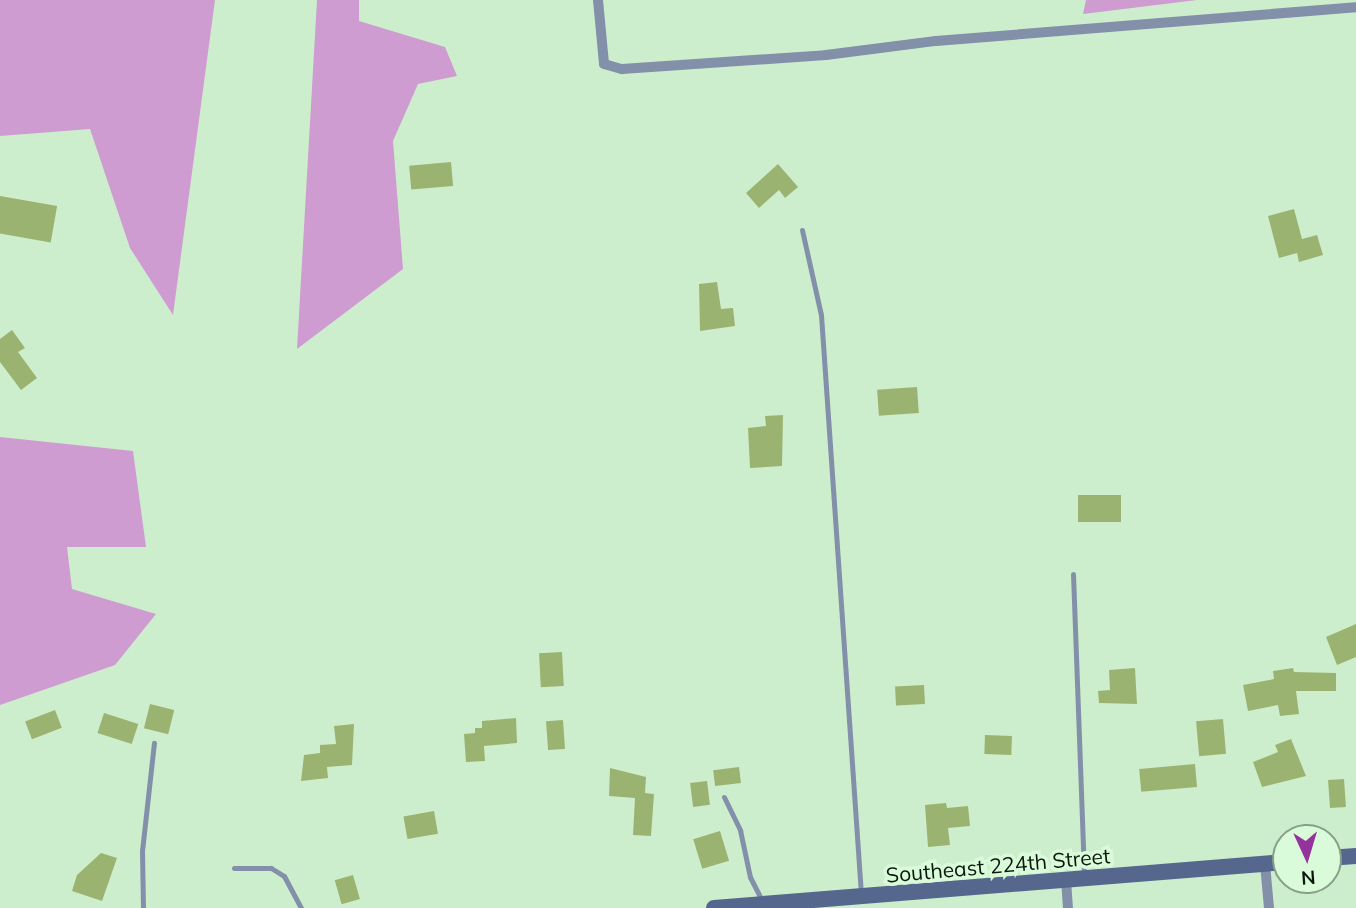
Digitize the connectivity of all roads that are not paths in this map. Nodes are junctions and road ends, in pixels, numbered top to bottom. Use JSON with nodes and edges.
{"nodes":[{"id":1,"x":598,"y":0,"type":"edge"},
{"id":2,"x":1356,"y":7,"type":"edge"},
{"id":3,"x":802,"y":230,"type":"dead end"},
{"id":4,"x":1073,"y":574,"type":"dead end"},
{"id":5,"x":154,"y":743,"type":"dead end"},
{"id":6,"x":724,"y":797,"type":"dead end"},
{"id":7,"x":1272,"y":863,"type":"edge"},
{"id":8,"x":1265,"y":864,"type":"junction"},
{"id":9,"x":234,"y":868,"type":"dead end"},
{"id":10,"x":1084,"y":879,"type":"junction"},
{"id":11,"x":1066,"y":880,"type":"junction"},
{"id":12,"x":861,"y":902,"type":"edge"},
{"id":13,"x":764,"y":904,"type":"junction"},
{"id":14,"x":143,"y":908,"type":"edge"},
{"id":15,"x":301,"y":908,"type":"edge"},
{"id":16,"x":714,"y":908,"type":"edge"},
{"id":17,"x":1068,"y":908,"type":"edge"},
{"id":18,"x":1269,"y":908,"type":"edge"}],
"edges":[{"from":1,"to":2,"type":"street"},
{"from":3,"to":12,"type":"lane"},
{"from":4,"to":10,"type":"lane"},
{"from":5,"to":14,"type":"lane"},
{"from":6,"to":13,"type":"lane"},
{"from":7,"to":8,"type":"street","name":"Southeast 224th Street"},
{"from":8,"to":10,"type":"street","name":"Southeast 224th Street"},
{"from":8,"to":18,"type":"street"},
{"from":9,"to":15,"type":"lane"},
{"from":10,"to":11,"type":"street","name":"Southeast 224th Street"},
{"from":11,"to":12,"type":"street","name":"Southeast 224th Street"},
{"from":11,"to":17,"type":"street"},
{"from":12,"to":13,"type":"street","name":"Southeast 224th Street"},
{"from":13,"to":16,"type":"street","name":"Southeast 224th Street"}]}
